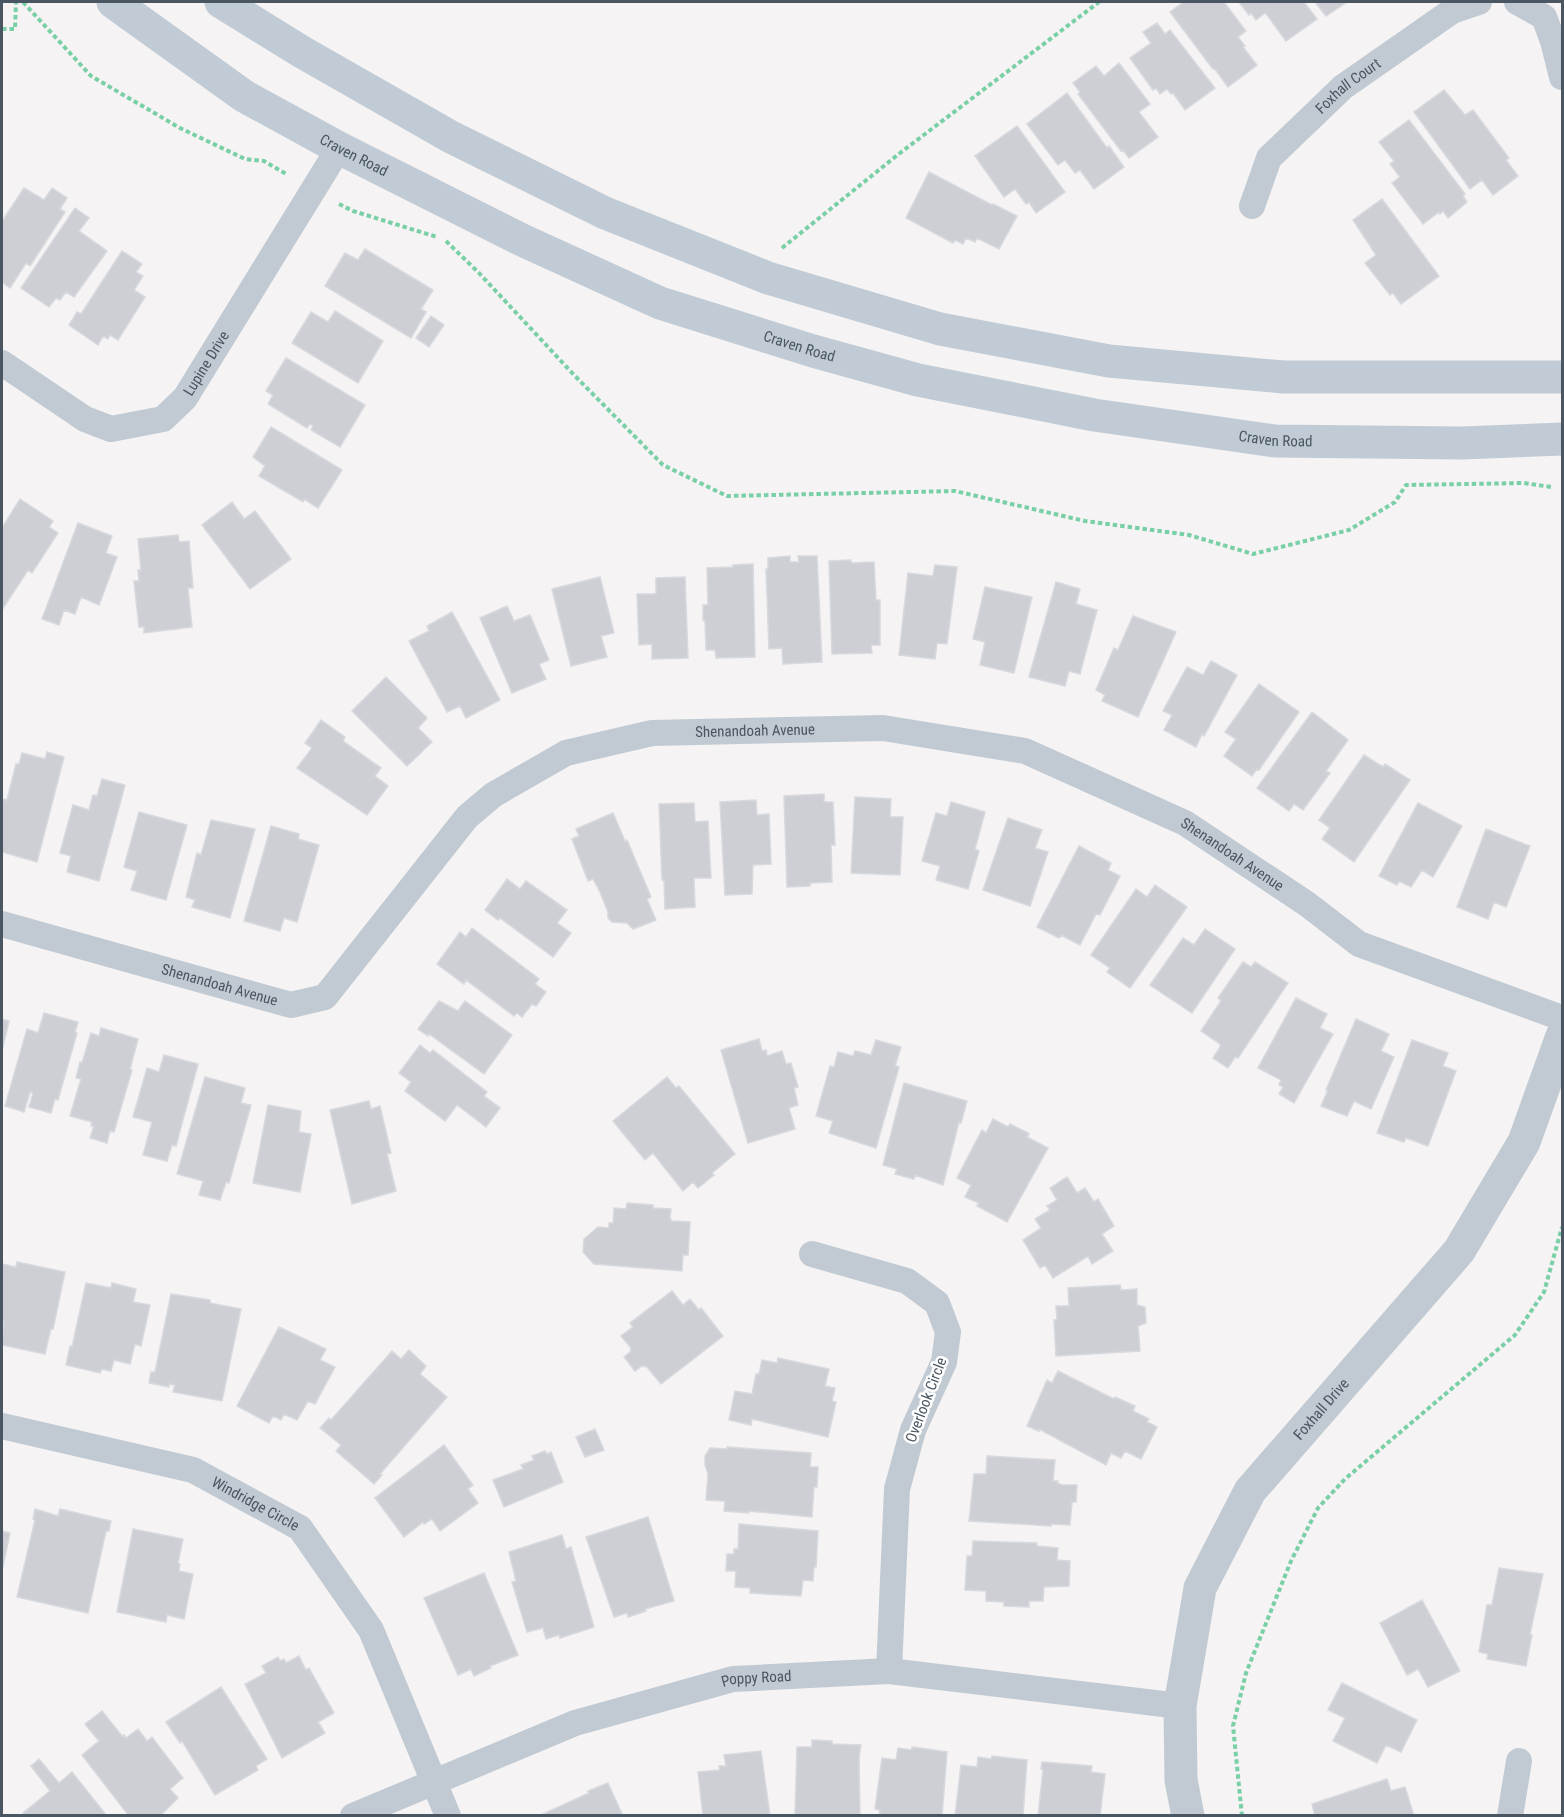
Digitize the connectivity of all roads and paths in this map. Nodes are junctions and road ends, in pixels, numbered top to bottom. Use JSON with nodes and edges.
{"nodes":[{"id":1,"x":16,"y":2,"type":"edge"},
{"id":2,"x":23,"y":2,"type":"edge"},
{"id":3,"x":113,"y":2,"type":"edge"},
{"id":4,"x":221,"y":2,"type":"edge"},
{"id":5,"x":1099,"y":2,"type":"edge"},
{"id":6,"x":1479,"y":2,"type":"edge"},
{"id":7,"x":1517,"y":2,"type":"edge"},
{"id":8,"x":2,"y":29,"type":"edge"},
{"id":9,"x":1563,"y":78,"type":"edge"},
{"id":10,"x":339,"y":148,"type":"junction"},
{"id":11,"x":313,"y":189,"type":"junction"},
{"id":12,"x":1252,"y":207,"type":"dead end"},
{"id":13,"x":781,"y":249,"type":"dead end"},
{"id":14,"x":2,"y":363,"type":"edge"},
{"id":15,"x":1563,"y":377,"type":"edge"},
{"id":16,"x":1563,"y":439,"type":"edge"},
{"id":17,"x":1551,"y":488,"type":"dead end"},
{"id":18,"x":2,"y":924,"type":"edge"},
{"id":19,"x":1563,"y":1018,"type":"edge"},
{"id":20,"x":1563,"y":1036,"type":"edge"},
{"id":21,"x":1563,"y":1227,"type":"edge"},
{"id":22,"x":812,"y":1254,"type":"dead end"},
{"id":23,"x":2,"y":1426,"type":"edge"},
{"id":24,"x":889,"y":1671,"type":"junction"},
{"id":25,"x":1180,"y":1706,"type":"junction"},
{"id":26,"x":1519,"y":1761,"type":"dead end"},
{"id":27,"x":434,"y":1783,"type":"junction"},
{"id":28,"x":353,"y":1815,"type":"edge"},
{"id":29,"x":448,"y":1815,"type":"edge"},
{"id":30,"x":1188,"y":1815,"type":"edge"},
{"id":31,"x":1242,"y":1815,"type":"edge"},
{"id":32,"x":1510,"y":1815,"type":"edge"}],
"edges":[{"from":1,"to":8,"type":"path"},
{"from":2,"to":11,"type":"path"},
{"from":3,"to":10,"type":"main road","name":"Craven Road"},
{"from":4,"to":15,"type":"main road"},
{"from":5,"to":13,"type":"path"},
{"from":6,"to":12,"type":"street","name":"Foxhall Court"},
{"from":7,"to":9,"type":"street"},
{"from":10,"to":11,"type":"street","name":"Lupine Drive"},
{"from":10,"to":16,"type":"main road","name":"Craven Road"},
{"from":11,"to":14,"type":"street","name":"Lupine Drive"},
{"from":11,"to":17,"type":"path"},
{"from":18,"to":19,"type":"street","name":"Shenandoah Avenue"},
{"from":20,"to":25,"type":"street","name":"Foxhall Drive"},
{"from":21,"to":31,"type":"path"},
{"from":22,"to":24,"type":"street","name":"Overlook Circle"},
{"from":23,"to":27,"type":"street","name":"Windridge Circle"},
{"from":24,"to":25,"type":"street","name":"Poppy Road"},
{"from":24,"to":27,"type":"street","name":"Poppy Road"},
{"from":25,"to":30,"type":"street","name":"Foxhall Drive"},
{"from":26,"to":32,"type":"street"},
{"from":27,"to":28,"type":"street","name":"Poppy Road"},
{"from":27,"to":29,"type":"street","name":"Windridge Circle"}]}
